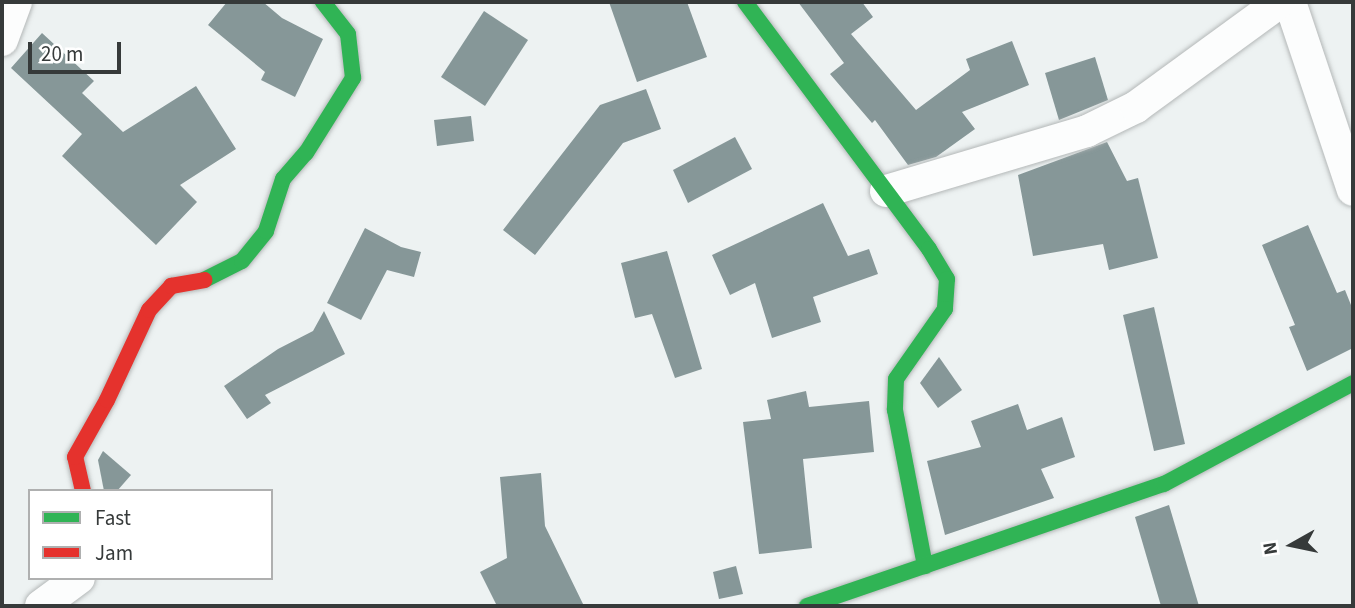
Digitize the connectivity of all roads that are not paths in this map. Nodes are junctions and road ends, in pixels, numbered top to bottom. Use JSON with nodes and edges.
{"nodes":[{"id":1,"x":16,"y":2,"type":"edge"},
{"id":2,"x":323,"y":2,"type":"edge"},
{"id":3,"x":745,"y":2,"type":"edge"},
{"id":4,"x":1280,"y":2,"type":"edge"},
{"id":5,"x":1290,"y":2,"type":"edge"},
{"id":6,"x":2,"y":40,"type":"edge"},
{"id":7,"x":886,"y":191,"type":"junction"},
{"id":8,"x":1353,"y":191,"type":"edge"},
{"id":9,"x":1353,"y":383,"type":"edge"},
{"id":10,"x":83,"y":489,"type":"edge"},
{"id":11,"x":925,"y":566,"type":"junction"},
{"id":12,"x":76,"y":580,"type":"edge"},
{"id":13,"x":41,"y":606,"type":"edge"},
{"id":14,"x":807,"y":606,"type":"edge"}],
"edges":[{"from":1,"to":6,"type":"street"},
{"from":2,"to":10,"type":"street"},
{"from":3,"to":7,"type":"street"},
{"from":4,"to":7,"type":"street"},
{"from":5,"to":8,"type":"street"},
{"from":7,"to":11,"type":"street"},
{"from":9,"to":11,"type":"street"},
{"from":11,"to":14,"type":"street"},
{"from":12,"to":13,"type":"street"}]}
